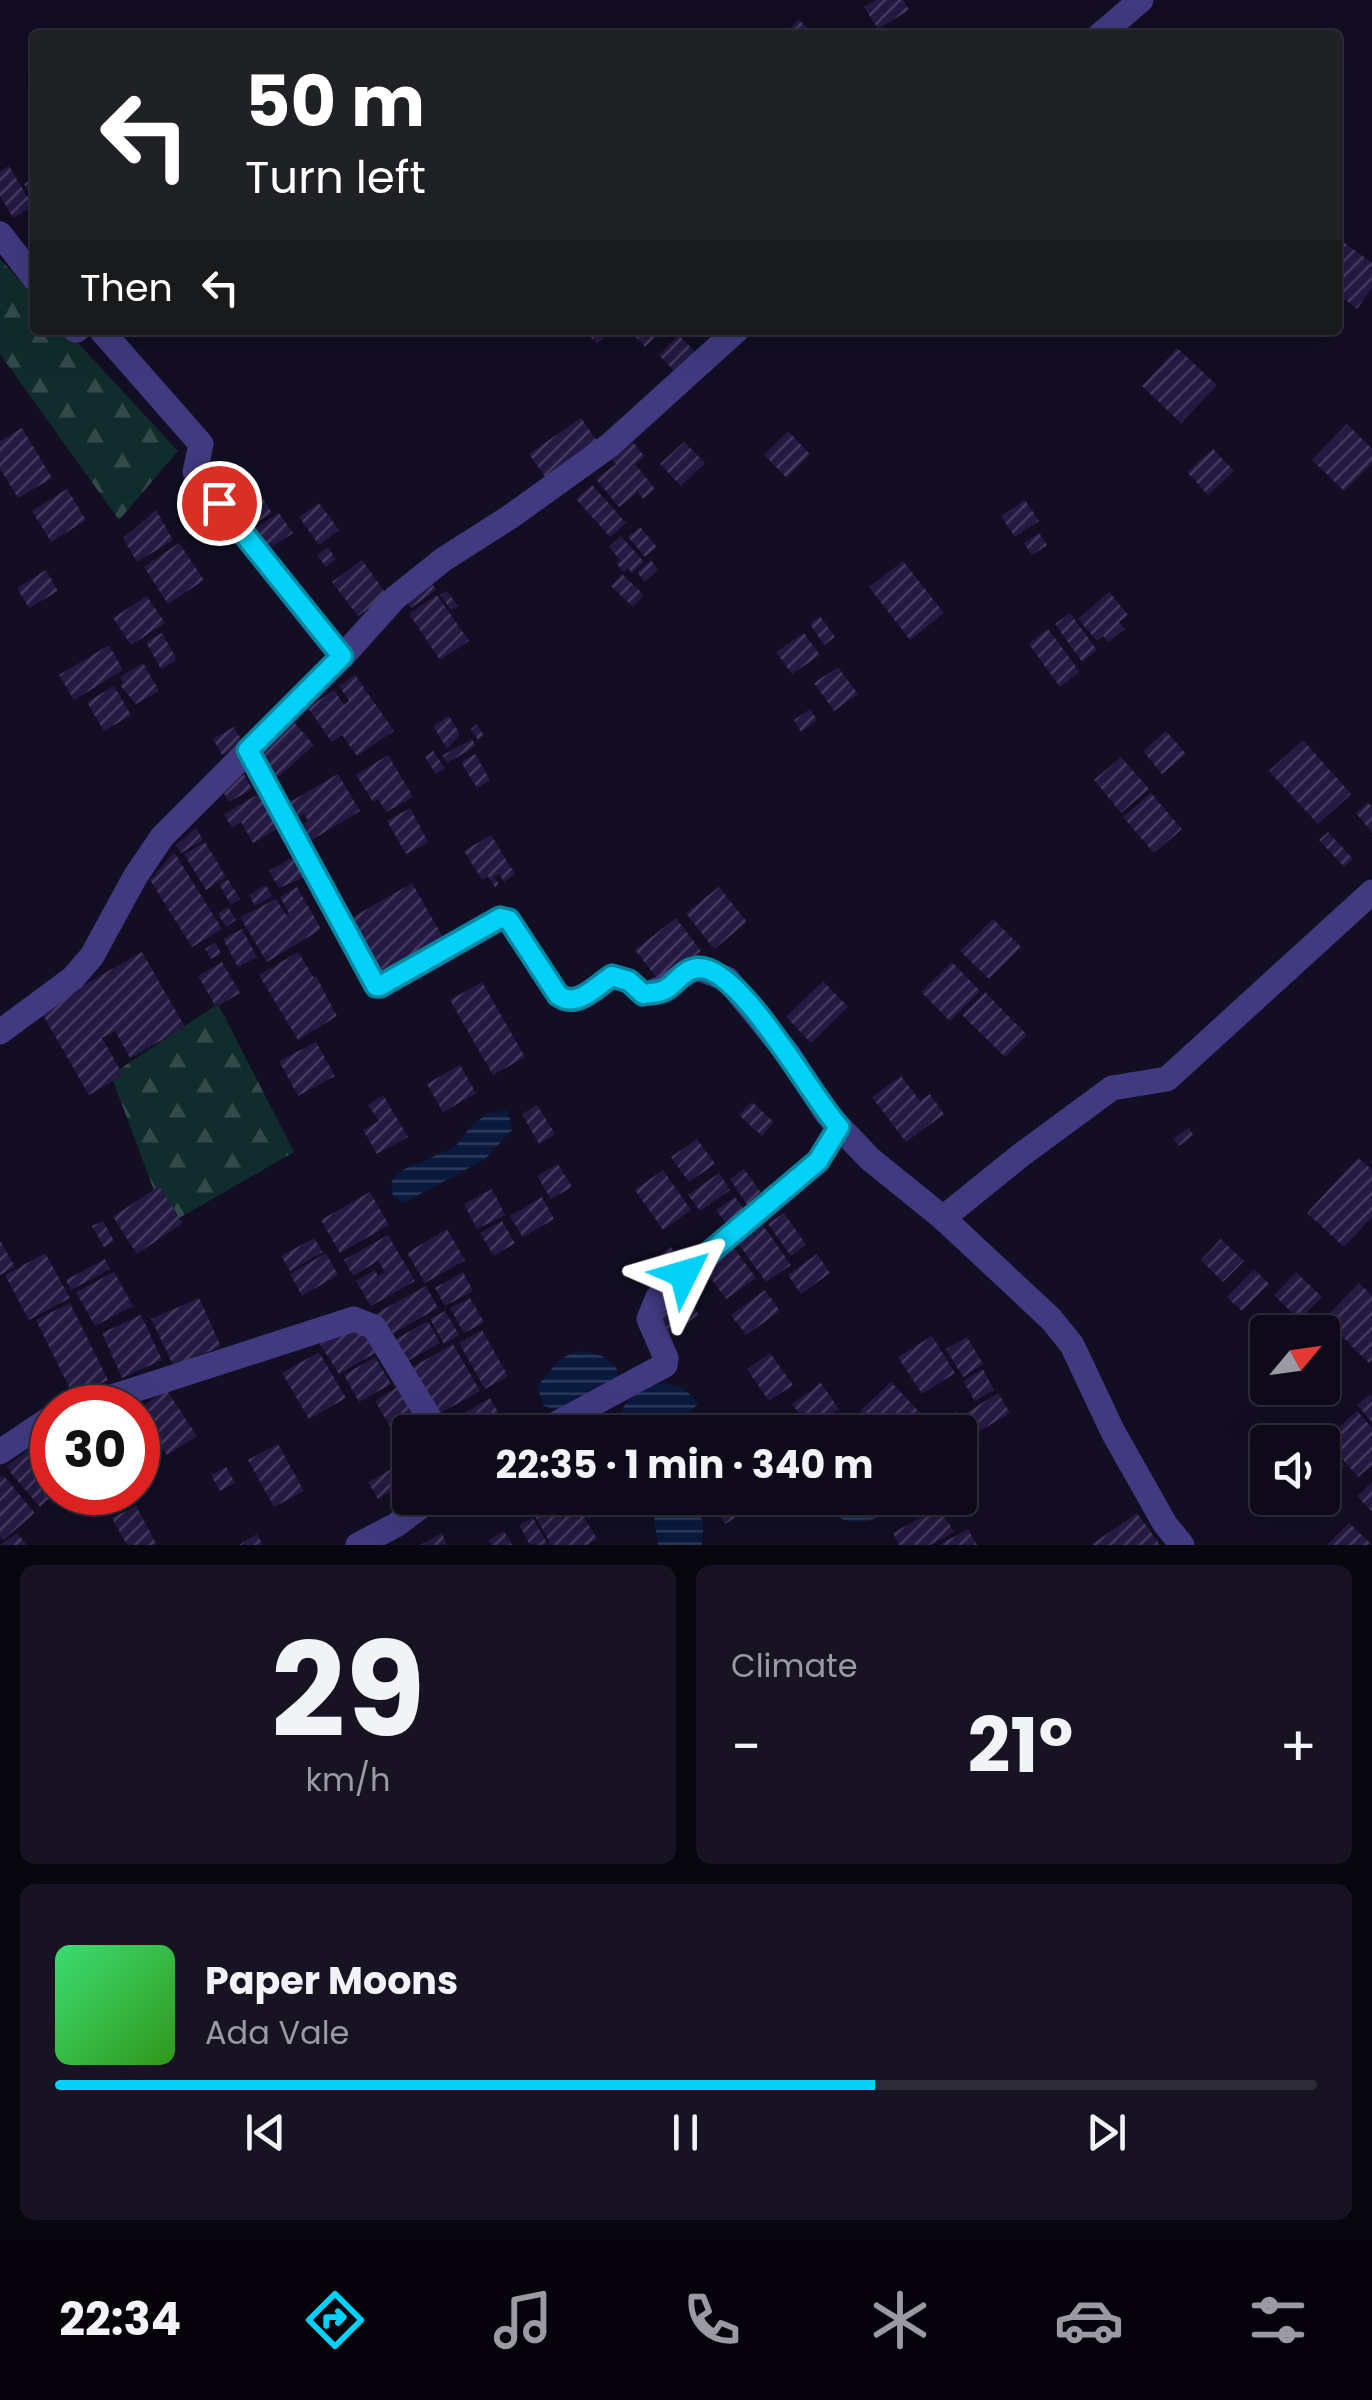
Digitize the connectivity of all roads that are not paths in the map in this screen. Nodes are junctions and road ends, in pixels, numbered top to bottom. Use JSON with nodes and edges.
{"nodes":[{"id":1,"x":1142,"y":0,"type":"edge"},
{"id":2,"x":1106,"y":30,"type":"edge"},
{"id":3,"x":0,"y":234,"type":"edge"},
{"id":4,"x":30,"y":273,"type":"edge"},
{"id":5,"x":105,"y":335,"type":"edge"},
{"id":6,"x":731,"y":335,"type":"edge"},
{"id":7,"x":342,"y":656,"type":"junction"},
{"id":8,"x":248,"y":750,"type":"junction"},
{"id":9,"x":1372,"y":892,"type":"edge"},
{"id":10,"x":0,"y":1032,"type":"edge"},
{"id":11,"x":839,"y":1127,"type":"junction"},
{"id":12,"x":944,"y":1218,"type":"junction"},
{"id":13,"x":149,"y":1385,"type":"edge"},
{"id":14,"x":428,"y":1415,"type":"edge"},
{"id":15,"x":573,"y":1415,"type":"edge"},
{"id":16,"x":30,"y":1432,"type":"edge"},
{"id":17,"x":0,"y":1452,"type":"edge"},
{"id":18,"x":409,"y":1515,"type":"edge"},
{"id":19,"x":358,"y":1545,"type":"edge"},
{"id":20,"x":1182,"y":1545,"type":"edge"}],
"edges":[{"from":1,"to":2,"type":"street"},
{"from":3,"to":4,"type":"street"},
{"from":5,"to":7,"type":"street"},
{"from":6,"to":7,"type":"street"},
{"from":7,"to":8,"type":"street"},
{"from":8,"to":10,"type":"street"},
{"from":8,"to":11,"type":"street"},
{"from":9,"to":12,"type":"street"},
{"from":11,"to":12,"type":"street"},
{"from":11,"to":15,"type":"street"},
{"from":12,"to":20,"type":"street"},
{"from":13,"to":14,"type":"street"},
{"from":16,"to":17,"type":"street"},
{"from":18,"to":19,"type":"street"}]}
